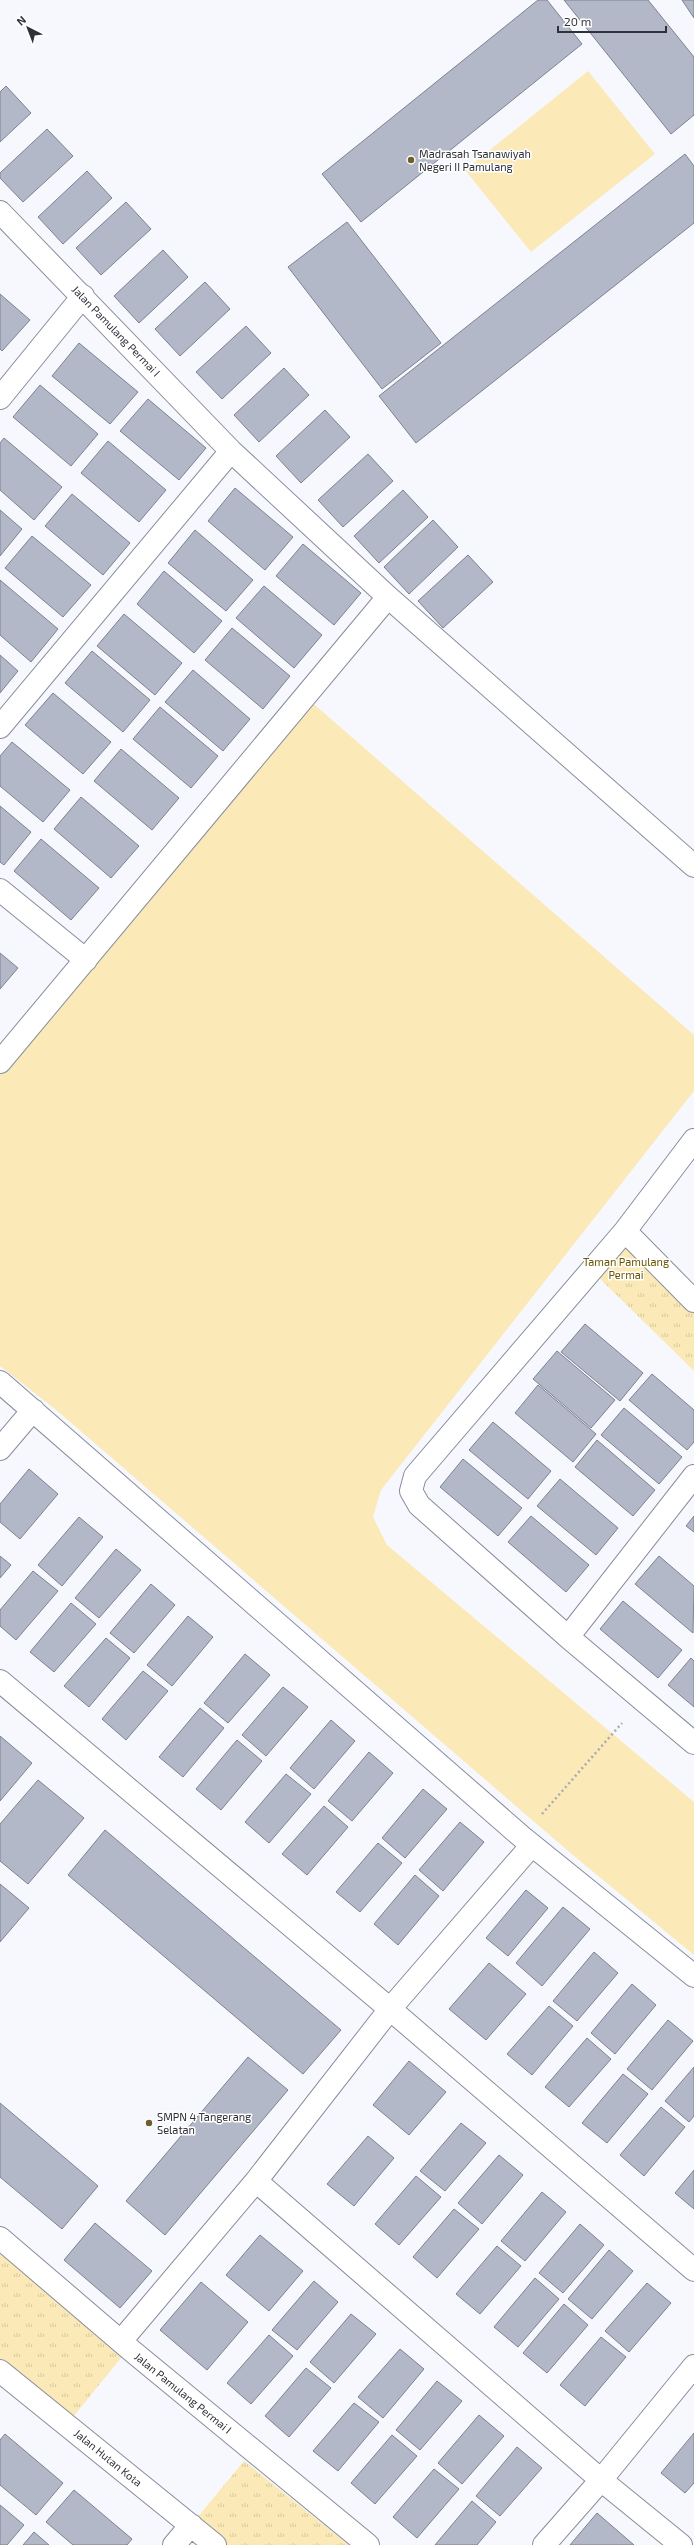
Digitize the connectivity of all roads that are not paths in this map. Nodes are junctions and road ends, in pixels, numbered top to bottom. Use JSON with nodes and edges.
{"nodes":[{"id":1,"x":0,"y":212,"type":"edge"},
{"id":2,"x":83,"y":296,"type":"junction"},
{"id":3,"x":0,"y":398,"type":"edge"},
{"id":4,"x":231,"y":451,"type":"junction"},
{"id":5,"x":388,"y":597,"type":"junction"},
{"id":6,"x":0,"y":727,"type":"edge"},
{"id":7,"x":694,"y":866,"type":"edge"},
{"id":8,"x":0,"y":890,"type":"edge"},
{"id":9,"x":86,"y":960,"type":"junction"},
{"id":10,"x":0,"y":1062,"type":"edge"},
{"id":11,"x":694,"y":1140,"type":"edge"},
{"id":12,"x":625,"y":1231,"type":"junction"},
{"id":13,"x":694,"y":1301,"type":"edge"},
{"id":14,"x":0,"y":1382,"type":"edge"},
{"id":15,"x":33,"y":1410,"type":"junction"},
{"id":16,"x":0,"y":1449,"type":"edge"},
{"id":17,"x":694,"y":1476,"type":"edge"},
{"id":18,"x":568,"y":1637,"type":"junction"},
{"id":19,"x":0,"y":1681,"type":"edge"},
{"id":20,"x":694,"y":1743,"type":"edge"},
{"id":21,"x":527,"y":1841,"type":"junction"},
{"id":22,"x":694,"y":1976,"type":"edge"},
{"id":23,"x":390,"y":2009,"type":"junction"},
{"id":24,"x":256,"y":2181,"type":"junction"},
{"id":25,"x":0,"y":2238,"type":"edge"},
{"id":26,"x":694,"y":2270,"type":"edge"},
{"id":27,"x":121,"y":2341,"type":"junction"},
{"id":28,"x":694,"y":2366,"type":"edge"},
{"id":29,"x":4,"y":2382,"type":"edge"},
{"id":30,"x":601,"y":2480,"type":"junction"},
{"id":31,"x":191,"y":2525,"type":"junction"},
{"id":32,"x":174,"y":2545,"type":"edge"},
{"id":33,"x":215,"y":2545,"type":"edge"},
{"id":34,"x":368,"y":2545,"type":"edge"},
{"id":35,"x":544,"y":2545,"type":"edge"},
{"id":36,"x":681,"y":2545,"type":"edge"}],
"edges":[{"from":1,"to":2,"type":"street","name":"Jalan Pamulang Permai I"},
{"from":2,"to":3,"type":"street"},
{"from":2,"to":4,"type":"street","name":"Jalan Pamulang Permai I"},
{"from":4,"to":5,"type":"street","name":"Jalan Pamulang Permai I"},
{"from":4,"to":6,"type":"street"},
{"from":5,"to":7,"type":"street","name":"Jalan Pamulang Permai I"},
{"from":5,"to":9,"type":"street"},
{"from":8,"to":9,"type":"street"},
{"from":9,"to":10,"type":"street"},
{"from":11,"to":12,"type":"street"},
{"from":12,"to":13,"type":"street"},
{"from":12,"to":18,"type":"street"},
{"from":14,"to":15,"type":"street"},
{"from":15,"to":16,"type":"street"},
{"from":15,"to":21,"type":"street"},
{"from":17,"to":18,"type":"street"},
{"from":18,"to":20,"type":"street"},
{"from":19,"to":23,"type":"street"},
{"from":21,"to":22,"type":"street"},
{"from":21,"to":23,"type":"street"},
{"from":23,"to":24,"type":"street"},
{"from":23,"to":26,"type":"street"},
{"from":24,"to":27,"type":"street"},
{"from":24,"to":30,"type":"street"},
{"from":25,"to":27,"type":"street","name":"Jalan Pamulang Permai I"},
{"from":27,"to":34,"type":"street","name":"Jalan Pamulang Permai I"},
{"from":28,"to":30,"type":"street"},
{"from":29,"to":31,"type":"street","name":"Jalan Hutan Kota"},
{"from":30,"to":35,"type":"street"},
{"from":30,"to":36,"type":"street"},
{"from":31,"to":32,"type":"street"},
{"from":31,"to":33,"type":"street","name":"Jalan Hutan Kota"}]}
